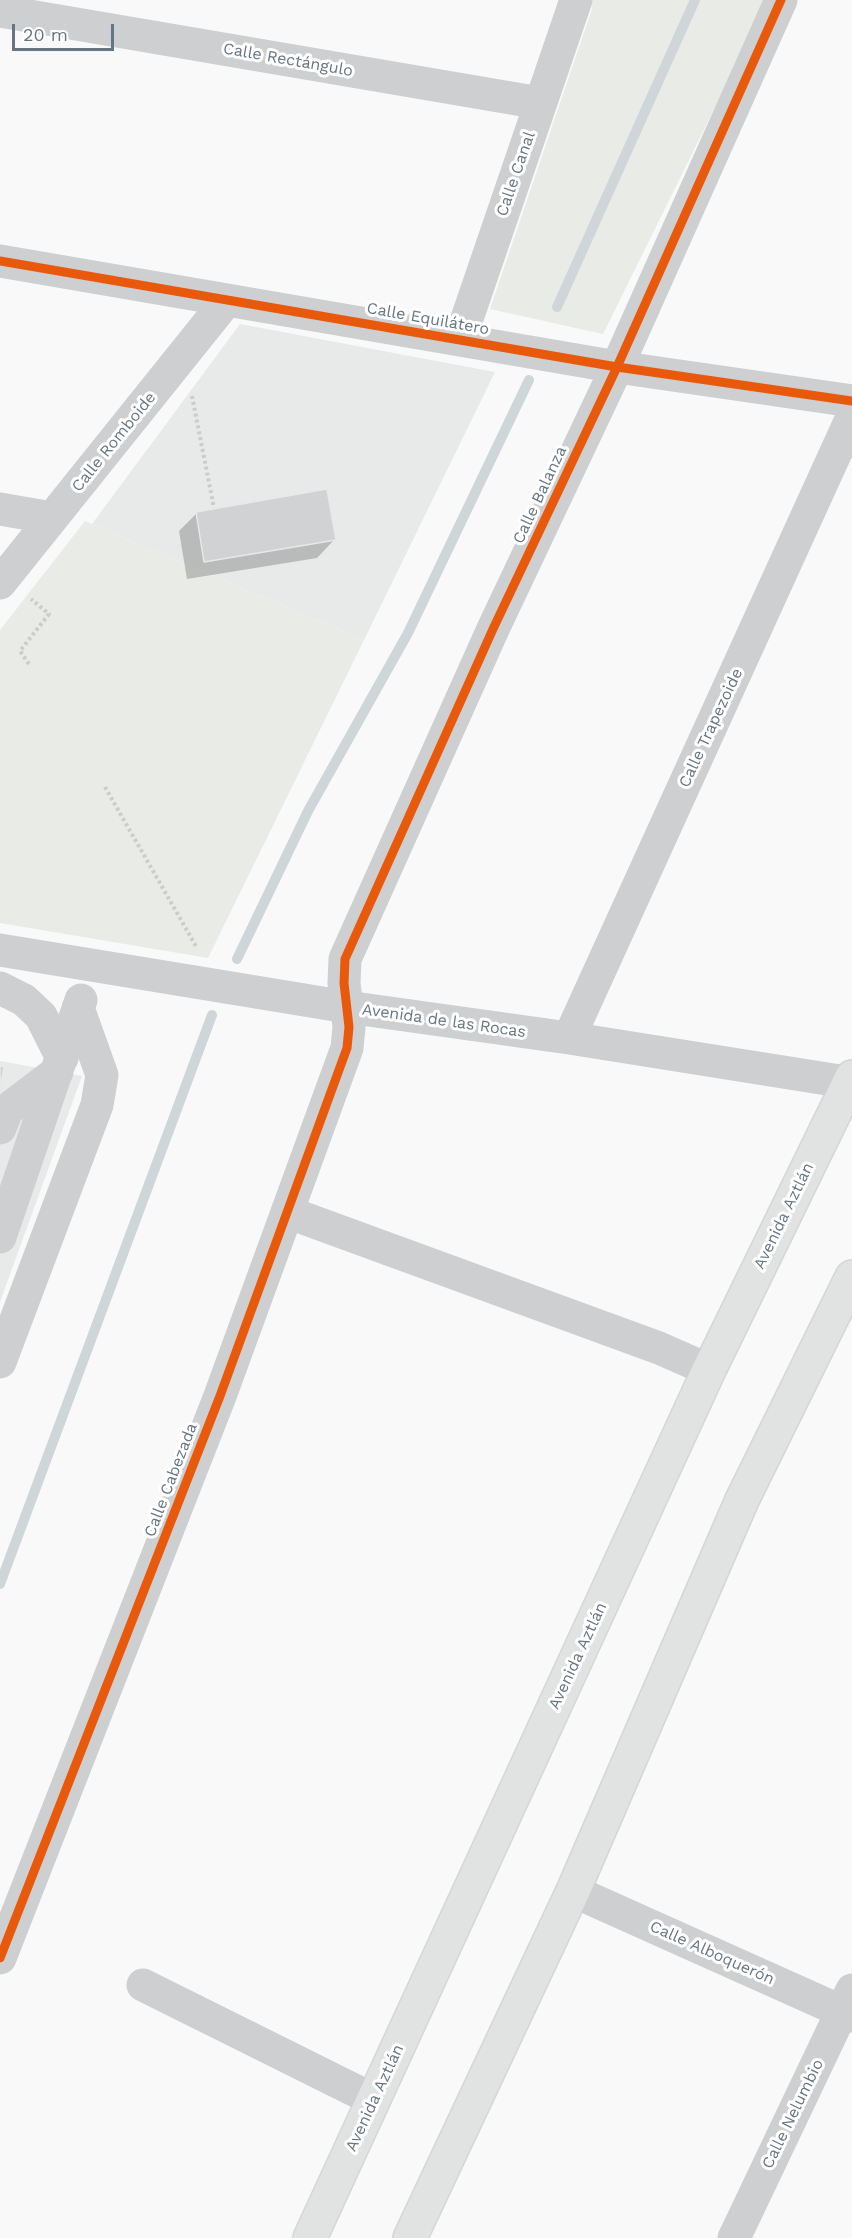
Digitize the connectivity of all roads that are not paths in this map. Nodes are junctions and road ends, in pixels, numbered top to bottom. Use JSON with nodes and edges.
{"nodes":[{"id":1,"x":781,"y":0,"type":"edge"},
{"id":2,"x":575,"y":5,"type":"edge"},
{"id":3,"x":0,"y":11,"type":"edge"},
{"id":4,"x":540,"y":103,"type":"junction"},
{"id":5,"x":0,"y":261,"type":"edge"},
{"id":6,"x":227,"y":300,"type":"junction"},
{"id":7,"x":460,"y":339,"type":"junction"},
{"id":8,"x":606,"y":364,"type":"junction"},
{"id":9,"x":852,"y":401,"type":"edge"},
{"id":10,"x":852,"y":417,"type":"edge"},
{"id":11,"x":0,"y":509,"type":"edge"},
{"id":12,"x":52,"y":518,"type":"junction"},
{"id":13,"x":2,"y":580,"type":"edge"},
{"id":14,"x":0,"y":950,"type":"edge"},
{"id":15,"x":90,"y":966,"type":"junction"},
{"id":16,"x":0,"y":988,"type":"edge"},
{"id":17,"x":348,"y":1007,"type":"junction"},
{"id":18,"x":78,"y":1008,"type":"junction"},
{"id":19,"x":569,"y":1038,"type":"junction"},
{"id":20,"x":60,"y":1065,"type":"junction"},
{"id":21,"x":851,"y":1081,"type":"edge"},
{"id":22,"x":2,"y":1116,"type":"edge"},
{"id":23,"x":42,"y":1120,"type":"junction"},
{"id":24,"x":287,"y":1212,"type":"junction"},
{"id":25,"x":0,"y":1237,"type":"edge"},
{"id":26,"x":852,"y":1277,"type":"edge"},
{"id":27,"x":0,"y":1362,"type":"edge"},
{"id":28,"x":709,"y":1370,"type":"junction"},
{"id":29,"x":573,"y":1891,"type":"junction"},
{"id":30,"x":0,"y":1958,"type":"edge"},
{"id":31,"x":143,"y":1985,"type":"dead end"},
{"id":32,"x":849,"y":2006,"type":"edge"},
{"id":33,"x":374,"y":2100,"type":"junction"},
{"id":34,"x":310,"y":2238,"type":"edge"},
{"id":35,"x":410,"y":2238,"type":"edge"},
{"id":36,"x":734,"y":2238,"type":"edge"}],
"edges":[{"from":1,"to":8,"type":"street","name":"Calle Balanza"},
{"from":2,"to":4,"type":"street","name":"Calle Canal"},
{"from":3,"to":4,"type":"street","name":"Calle Rectángulo"},
{"from":4,"to":7,"type":"street","name":"Calle Canal"},
{"from":5,"to":6,"type":"street","name":"Calle Equilátero"},
{"from":6,"to":7,"type":"street","name":"Calle Equilátero"},
{"from":6,"to":12,"type":"street","name":"Calle Romboide"},
{"from":7,"to":8,"type":"street","name":"Calle Equilátero"},
{"from":8,"to":9,"type":"street","name":"Calle Equilátero"},
{"from":8,"to":17,"type":"street","name":"Calle Balanza"},
{"from":10,"to":19,"type":"street","name":"Calle Trapezoide"},
{"from":11,"to":12,"type":"street"},
{"from":12,"to":13,"type":"street","name":"Calle Romboide"},
{"from":14,"to":15,"type":"street","name":"Avenida de las Rocas"},
{"from":15,"to":17,"type":"street","name":"Avenida de las Rocas"},
{"from":15,"to":18,"type":"street"},
{"from":16,"to":20,"type":"street"},
{"from":17,"to":19,"type":"street","name":"Avenida de las Rocas"},
{"from":17,"to":24,"type":"street","name":"Calle Cabezada"},
{"from":18,"to":20,"type":"street"},
{"from":18,"to":27,"type":"street"},
{"from":19,"to":21,"type":"street","name":"Avenida de las Rocas"},
{"from":20,"to":22,"type":"street"},
{"from":20,"to":23,"type":"street"},
{"from":21,"to":28,"type":"main road","name":"Avenida Aztlán"},
{"from":22,"to":23,"type":"street"},
{"from":23,"to":25,"type":"street"},
{"from":24,"to":28,"type":"street"},
{"from":24,"to":30,"type":"street","name":"Calle Cabezada"},
{"from":26,"to":29,"type":"main road"},
{"from":28,"to":33,"type":"main road","name":"Avenida Aztlán"},
{"from":29,"to":32,"type":"street","name":"Calle Alboquerón"},
{"from":29,"to":35,"type":"main road"},
{"from":31,"to":33,"type":"street"},
{"from":32,"to":36,"type":"street","name":"Calle Nelumbio"},
{"from":33,"to":34,"type":"main road","name":"Avenida Aztlán"}]}
